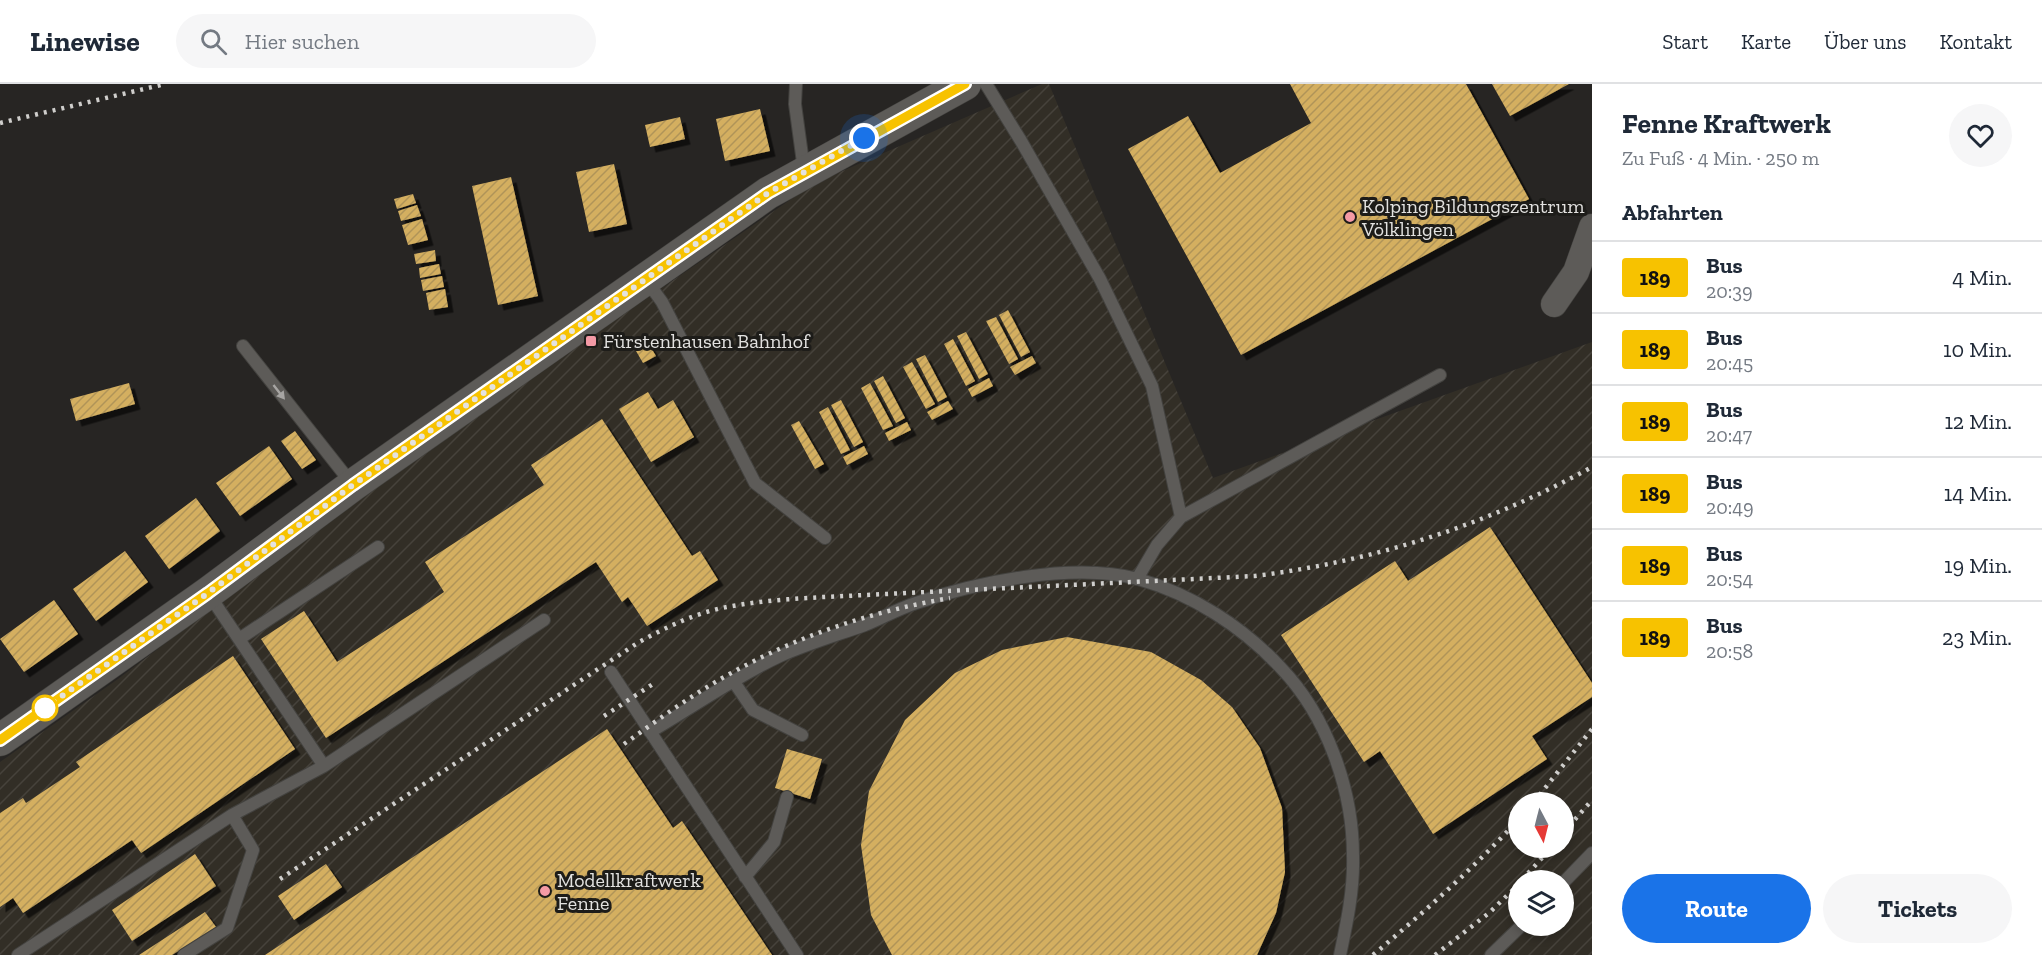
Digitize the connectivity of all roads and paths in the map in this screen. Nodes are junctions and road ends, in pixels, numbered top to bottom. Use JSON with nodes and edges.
{"nodes":[{"id":1,"x":796,"y":84,"type":"edge"},
{"id":2,"x":965,"y":84,"type":"edge"},
{"id":3,"x":986,"y":84,"type":"edge"},
{"id":4,"x":804,"y":171,"type":"junction"},
{"id":5,"x":1592,"y":227,"type":"edge"},
{"id":6,"x":646,"y":280,"type":"junction"},
{"id":7,"x":1554,"y":303,"type":"dead end"},
{"id":8,"x":243,"y":346,"type":"dead end"},
{"id":9,"x":1440,"y":375,"type":"dead end"},
{"id":10,"x":353,"y":485,"type":"junction"},
{"id":11,"x":1181,"y":517,"type":"junction"},
{"id":12,"x":825,"y":538,"type":"dead end"},
{"id":13,"x":378,"y":547,"type":"dead end"},
{"id":14,"x":1137,"y":579,"type":"junction"},
{"id":15,"x":208,"y":593,"type":"junction"},
{"id":16,"x":544,"y":620,"type":"dead end"},
{"id":17,"x":239,"y":639,"type":"junction"},
{"id":18,"x":611,"y":672,"type":"dead end"},
{"id":19,"x":734,"y":682,"type":"junction"},
{"id":20,"x":650,"y":732,"type":"junction"},
{"id":21,"x":802,"y":735,"type":"dead end"},
{"id":22,"x":0,"y":740,"type":"edge"},
{"id":23,"x":324,"y":766,"type":"junction"},
{"id":24,"x":787,"y":797,"type":"dead end"},
{"id":25,"x":232,"y":815,"type":"junction"},
{"id":26,"x":1592,"y":853,"type":"edge"},
{"id":27,"x":1574,"y":872,"type":"edge"},
{"id":28,"x":745,"y":877,"type":"junction"},
{"id":29,"x":1511,"y":936,"type":"edge"},
{"id":30,"x":18,"y":955,"type":"edge"},
{"id":31,"x":184,"y":955,"type":"edge"},
{"id":32,"x":797,"y":955,"type":"edge"},
{"id":33,"x":1340,"y":955,"type":"edge"},
{"id":34,"x":1491,"y":955,"type":"edge"}],
"edges":[{"from":1,"to":4,"type":"lane"},
{"from":2,"to":4,"type":"street"},
{"from":3,"to":11,"type":"lane"},
{"from":4,"to":6,"type":"street"},
{"from":5,"to":7,"type":"street"},
{"from":6,"to":10,"type":"street"},
{"from":6,"to":12,"type":"lane"},
{"from":8,"to":10,"type":"lane","one_way":true},
{"from":9,"to":11,"type":"lane"},
{"from":10,"to":15,"type":"street"},
{"from":11,"to":14,"type":"lane"},
{"from":13,"to":17,"type":"lane"},
{"from":14,"to":19,"type":"lane"},
{"from":14,"to":33,"type":"lane"},
{"from":15,"to":17,"type":"lane"},
{"from":15,"to":22,"type":"street"},
{"from":16,"to":23,"type":"lane"},
{"from":17,"to":23,"type":"lane"},
{"from":18,"to":20,"type":"lane"},
{"from":19,"to":20,"type":"lane"},
{"from":19,"to":21,"type":"lane"},
{"from":20,"to":28,"type":"lane"},
{"from":23,"to":25,"type":"lane"},
{"from":24,"to":28,"type":"lane"},
{"from":25,"to":30,"type":"lane"},
{"from":25,"to":31,"type":"lane"},
{"from":26,"to":27,"type":"lane"},
{"from":28,"to":32,"type":"lane"},
{"from":29,"to":34,"type":"lane"}]}
